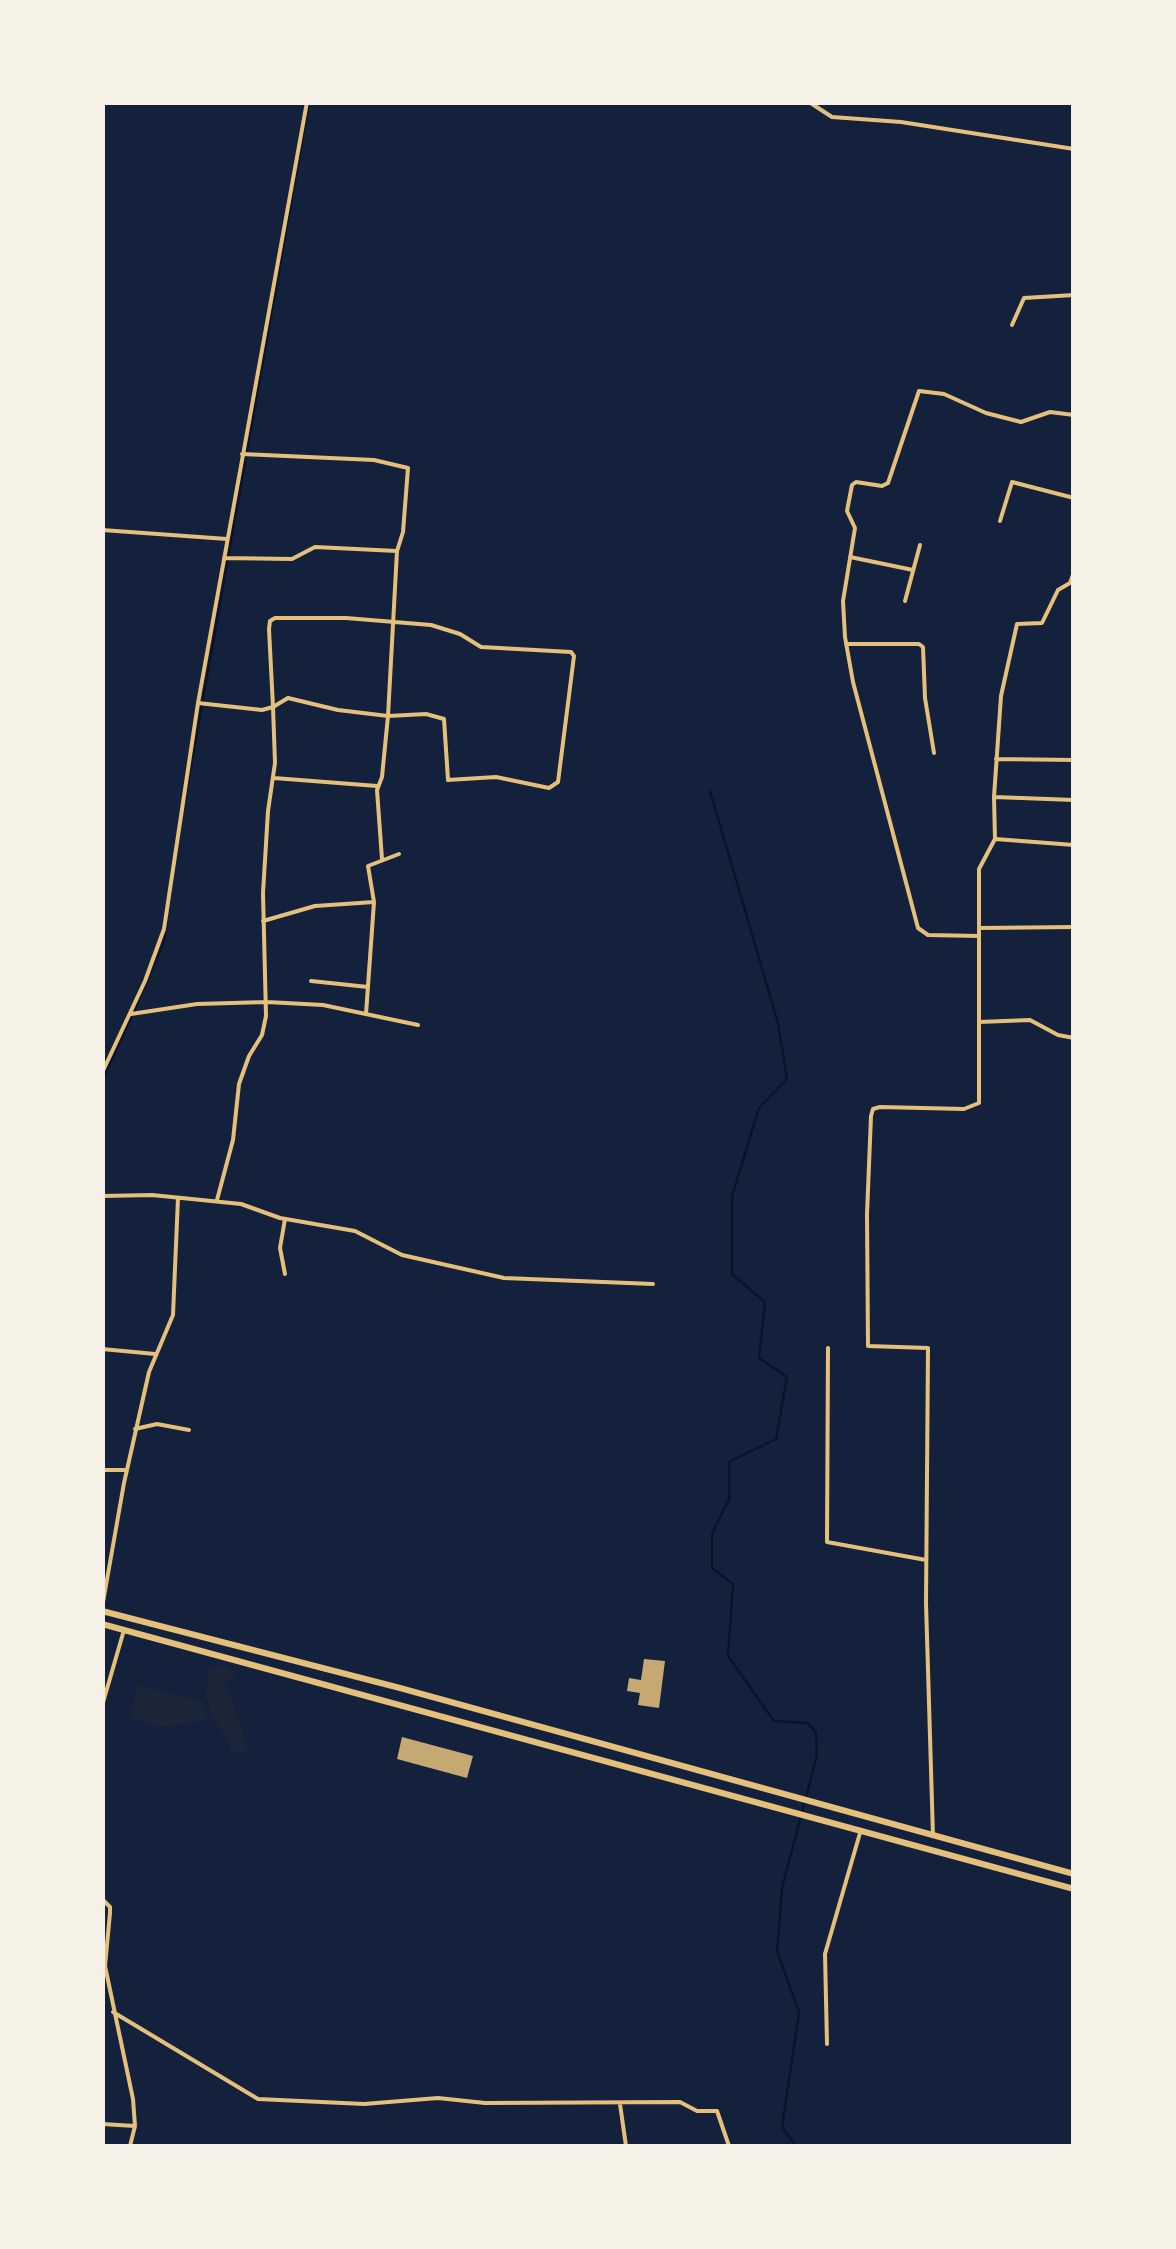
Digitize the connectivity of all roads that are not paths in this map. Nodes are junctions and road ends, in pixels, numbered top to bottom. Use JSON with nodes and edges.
{"nodes":[{"id":1,"x":307,"y":102,"type":"edge"},
{"id":2,"x":809,"y":102,"type":"edge"},
{"id":3,"x":1074,"y":149,"type":"edge"},
{"id":4,"x":1074,"y":295,"type":"edge"},
{"id":5,"x":1012,"y":326,"type":"dead end"},
{"id":6,"x":1074,"y":415,"type":"edge"},
{"id":7,"x":242,"y":454,"type":"junction"},
{"id":8,"x":1074,"y":498,"type":"edge"},
{"id":9,"x":1000,"y":521,"type":"dead end"},
{"id":10,"x":102,"y":530,"type":"edge"},
{"id":11,"x":227,"y":539,"type":"junction"},
{"id":12,"x":920,"y":546,"type":"dead end"},
{"id":13,"x":397,"y":550,"type":"junction"},
{"id":14,"x":850,"y":557,"type":"junction"},
{"id":15,"x":228,"y":558,"type":"junction"},
{"id":16,"x":914,"y":570,"type":"junction"},
{"id":17,"x":1074,"y":572,"type":"edge"},
{"id":18,"x":905,"y":601,"type":"dead end"},
{"id":19,"x":393,"y":622,"type":"junction"},
{"id":20,"x":846,"y":644,"type":"junction"},
{"id":21,"x":202,"y":704,"type":"junction"},
{"id":22,"x":273,"y":707,"type":"junction"},
{"id":23,"x":388,"y":716,"type":"junction"},
{"id":24,"x":934,"y":753,"type":"dead end"},
{"id":25,"x":996,"y":759,"type":"junction"},
{"id":26,"x":1074,"y":760,"type":"edge"},
{"id":27,"x":274,"y":778,"type":"junction"},
{"id":28,"x":377,"y":786,"type":"junction"},
{"id":29,"x":994,"y":797,"type":"junction"},
{"id":30,"x":1074,"y":800,"type":"edge"},
{"id":31,"x":995,"y":839,"type":"junction"},
{"id":32,"x":1074,"y":845,"type":"edge"},
{"id":33,"x":399,"y":854,"type":"dead end"},
{"id":34,"x":382,"y":858,"type":"junction"},
{"id":35,"x":374,"y":902,"type":"junction"},
{"id":36,"x":263,"y":921,"type":"junction"},
{"id":37,"x":1074,"y":927,"type":"edge"},
{"id":38,"x":979,"y":928,"type":"junction"},
{"id":39,"x":979,"y":936,"type":"junction"},
{"id":40,"x":312,"y":981,"type":"dead end"},
{"id":41,"x":368,"y":987,"type":"junction"},
{"id":42,"x":267,"y":1002,"type":"junction"},
{"id":43,"x":128,"y":1014,"type":"junction"},
{"id":44,"x":366,"y":1014,"type":"junction"},
{"id":45,"x":980,"y":1022,"type":"junction"},
{"id":46,"x":418,"y":1025,"type":"dead end"},
{"id":47,"x":1074,"y":1038,"type":"edge"},
{"id":48,"x":102,"y":1073,"type":"edge"},
{"id":49,"x":102,"y":1196,"type":"edge"},
{"id":50,"x":178,"y":1198,"type":"junction"},
{"id":51,"x":217,"y":1200,"type":"junction"},
{"id":52,"x":286,"y":1218,"type":"junction"},
{"id":53,"x":284,"y":1274,"type":"dead end"},
{"id":54,"x":654,"y":1284,"type":"dead end"},
{"id":55,"x":102,"y":1348,"type":"edge"},
{"id":56,"x":828,"y":1348,"type":"dead end"},
{"id":57,"x":154,"y":1354,"type":"junction"},
{"id":58,"x":135,"y":1429,"type":"junction"},
{"id":59,"x":189,"y":1430,"type":"dead end"},
{"id":60,"x":102,"y":1470,"type":"edge"},
{"id":61,"x":127,"y":1470,"type":"junction"},
{"id":62,"x":926,"y":1560,"type":"junction"},
{"id":63,"x":102,"y":1610,"type":"edge"},
{"id":64,"x":102,"y":1624,"type":"edge"},
{"id":65,"x":124,"y":1630,"type":"junction"},
{"id":66,"x":354,"y":1676,"type":"junction"},
{"id":67,"x":350,"y":1690,"type":"junction"},
{"id":68,"x":102,"y":1706,"type":"edge"},
{"id":69,"x":860,"y":1833,"type":"junction"},
{"id":70,"x":933,"y":1836,"type":"junction"},
{"id":71,"x":1074,"y":1874,"type":"edge"},
{"id":72,"x":1074,"y":1889,"type":"edge"},
{"id":73,"x":102,"y":1899,"type":"edge"},
{"id":74,"x":113,"y":2012,"type":"junction"},
{"id":75,"x":827,"y":2044,"type":"dead end"},
{"id":76,"x":620,"y":2104,"type":"junction"},
{"id":77,"x":102,"y":2124,"type":"edge"},
{"id":78,"x":134,"y":2126,"type":"junction"},
{"id":79,"x":130,"y":2146,"type":"edge"},
{"id":80,"x":626,"y":2146,"type":"edge"},
{"id":81,"x":729,"y":2146,"type":"edge"}],
"edges":[{"from":1,"to":7,"type":"street"},
{"from":2,"to":3,"type":"street"},
{"from":4,"to":5,"type":"street"},
{"from":6,"to":14,"type":"street"},
{"from":7,"to":11,"type":"street"},
{"from":7,"to":13,"type":"street"},
{"from":8,"to":9,"type":"street"},
{"from":10,"to":11,"type":"street"},
{"from":11,"to":15,"type":"street"},
{"from":12,"to":16,"type":"street"},
{"from":13,"to":15,"type":"street"},
{"from":13,"to":19,"type":"street"},
{"from":14,"to":16,"type":"street"},
{"from":14,"to":20,"type":"street"},
{"from":15,"to":21,"type":"street"},
{"from":16,"to":18,"type":"street"},
{"from":17,"to":25,"type":"street"},
{"from":19,"to":22,"type":"street"},
{"from":19,"to":23,"type":"street"},
{"from":19,"to":23,"type":"street"},
{"from":20,"to":24,"type":"street"},
{"from":20,"to":39,"type":"street"},
{"from":21,"to":22,"type":"street"},
{"from":21,"to":43,"type":"street"},
{"from":22,"to":23,"type":"street"},
{"from":22,"to":27,"type":"street"},
{"from":23,"to":28,"type":"street"},
{"from":25,"to":26,"type":"street"},
{"from":25,"to":29,"type":"street"},
{"from":27,"to":28,"type":"street"},
{"from":27,"to":36,"type":"street"},
{"from":28,"to":34,"type":"street"},
{"from":29,"to":30,"type":"street"},
{"from":29,"to":31,"type":"street"},
{"from":31,"to":32,"type":"street"},
{"from":31,"to":38,"type":"street"},
{"from":33,"to":34,"type":"street"},
{"from":34,"to":35,"type":"street"},
{"from":35,"to":36,"type":"street"},
{"from":35,"to":41,"type":"street"},
{"from":36,"to":42,"type":"street"},
{"from":37,"to":38,"type":"street"},
{"from":38,"to":39,"type":"street"},
{"from":39,"to":45,"type":"street"},
{"from":40,"to":41,"type":"street"},
{"from":41,"to":44,"type":"street"},
{"from":42,"to":43,"type":"street"},
{"from":42,"to":44,"type":"street"},
{"from":42,"to":51,"type":"street"},
{"from":43,"to":48,"type":"street"},
{"from":44,"to":46,"type":"street"},
{"from":45,"to":47,"type":"street"},
{"from":45,"to":62,"type":"street"},
{"from":49,"to":50,"type":"street"},
{"from":50,"to":51,"type":"street"},
{"from":50,"to":57,"type":"street"},
{"from":51,"to":52,"type":"street"},
{"from":52,"to":53,"type":"street"},
{"from":52,"to":54,"type":"street"},
{"from":55,"to":57,"type":"street"},
{"from":56,"to":62,"type":"street"},
{"from":57,"to":58,"type":"street"},
{"from":58,"to":59,"type":"street"},
{"from":58,"to":61,"type":"street"},
{"from":60,"to":61,"type":"street"},
{"from":61,"to":63,"type":"street"},
{"from":62,"to":70,"type":"street"},
{"from":63,"to":66,"type":"highway"},
{"from":64,"to":65,"type":"highway"},
{"from":65,"to":67,"type":"highway"},
{"from":65,"to":68,"type":"street"},
{"from":66,"to":67,"type":"highway"},
{"from":66,"to":70,"type":"highway"},
{"from":67,"to":69,"type":"highway"},
{"from":69,"to":72,"type":"highway"},
{"from":69,"to":75,"type":"street"},
{"from":70,"to":71,"type":"highway"},
{"from":73,"to":74,"type":"street"},
{"from":74,"to":76,"type":"street"},
{"from":74,"to":78,"type":"street"},
{"from":76,"to":80,"type":"street"},
{"from":76,"to":81,"type":"street"},
{"from":77,"to":78,"type":"street"},
{"from":78,"to":79,"type":"street"}]}
